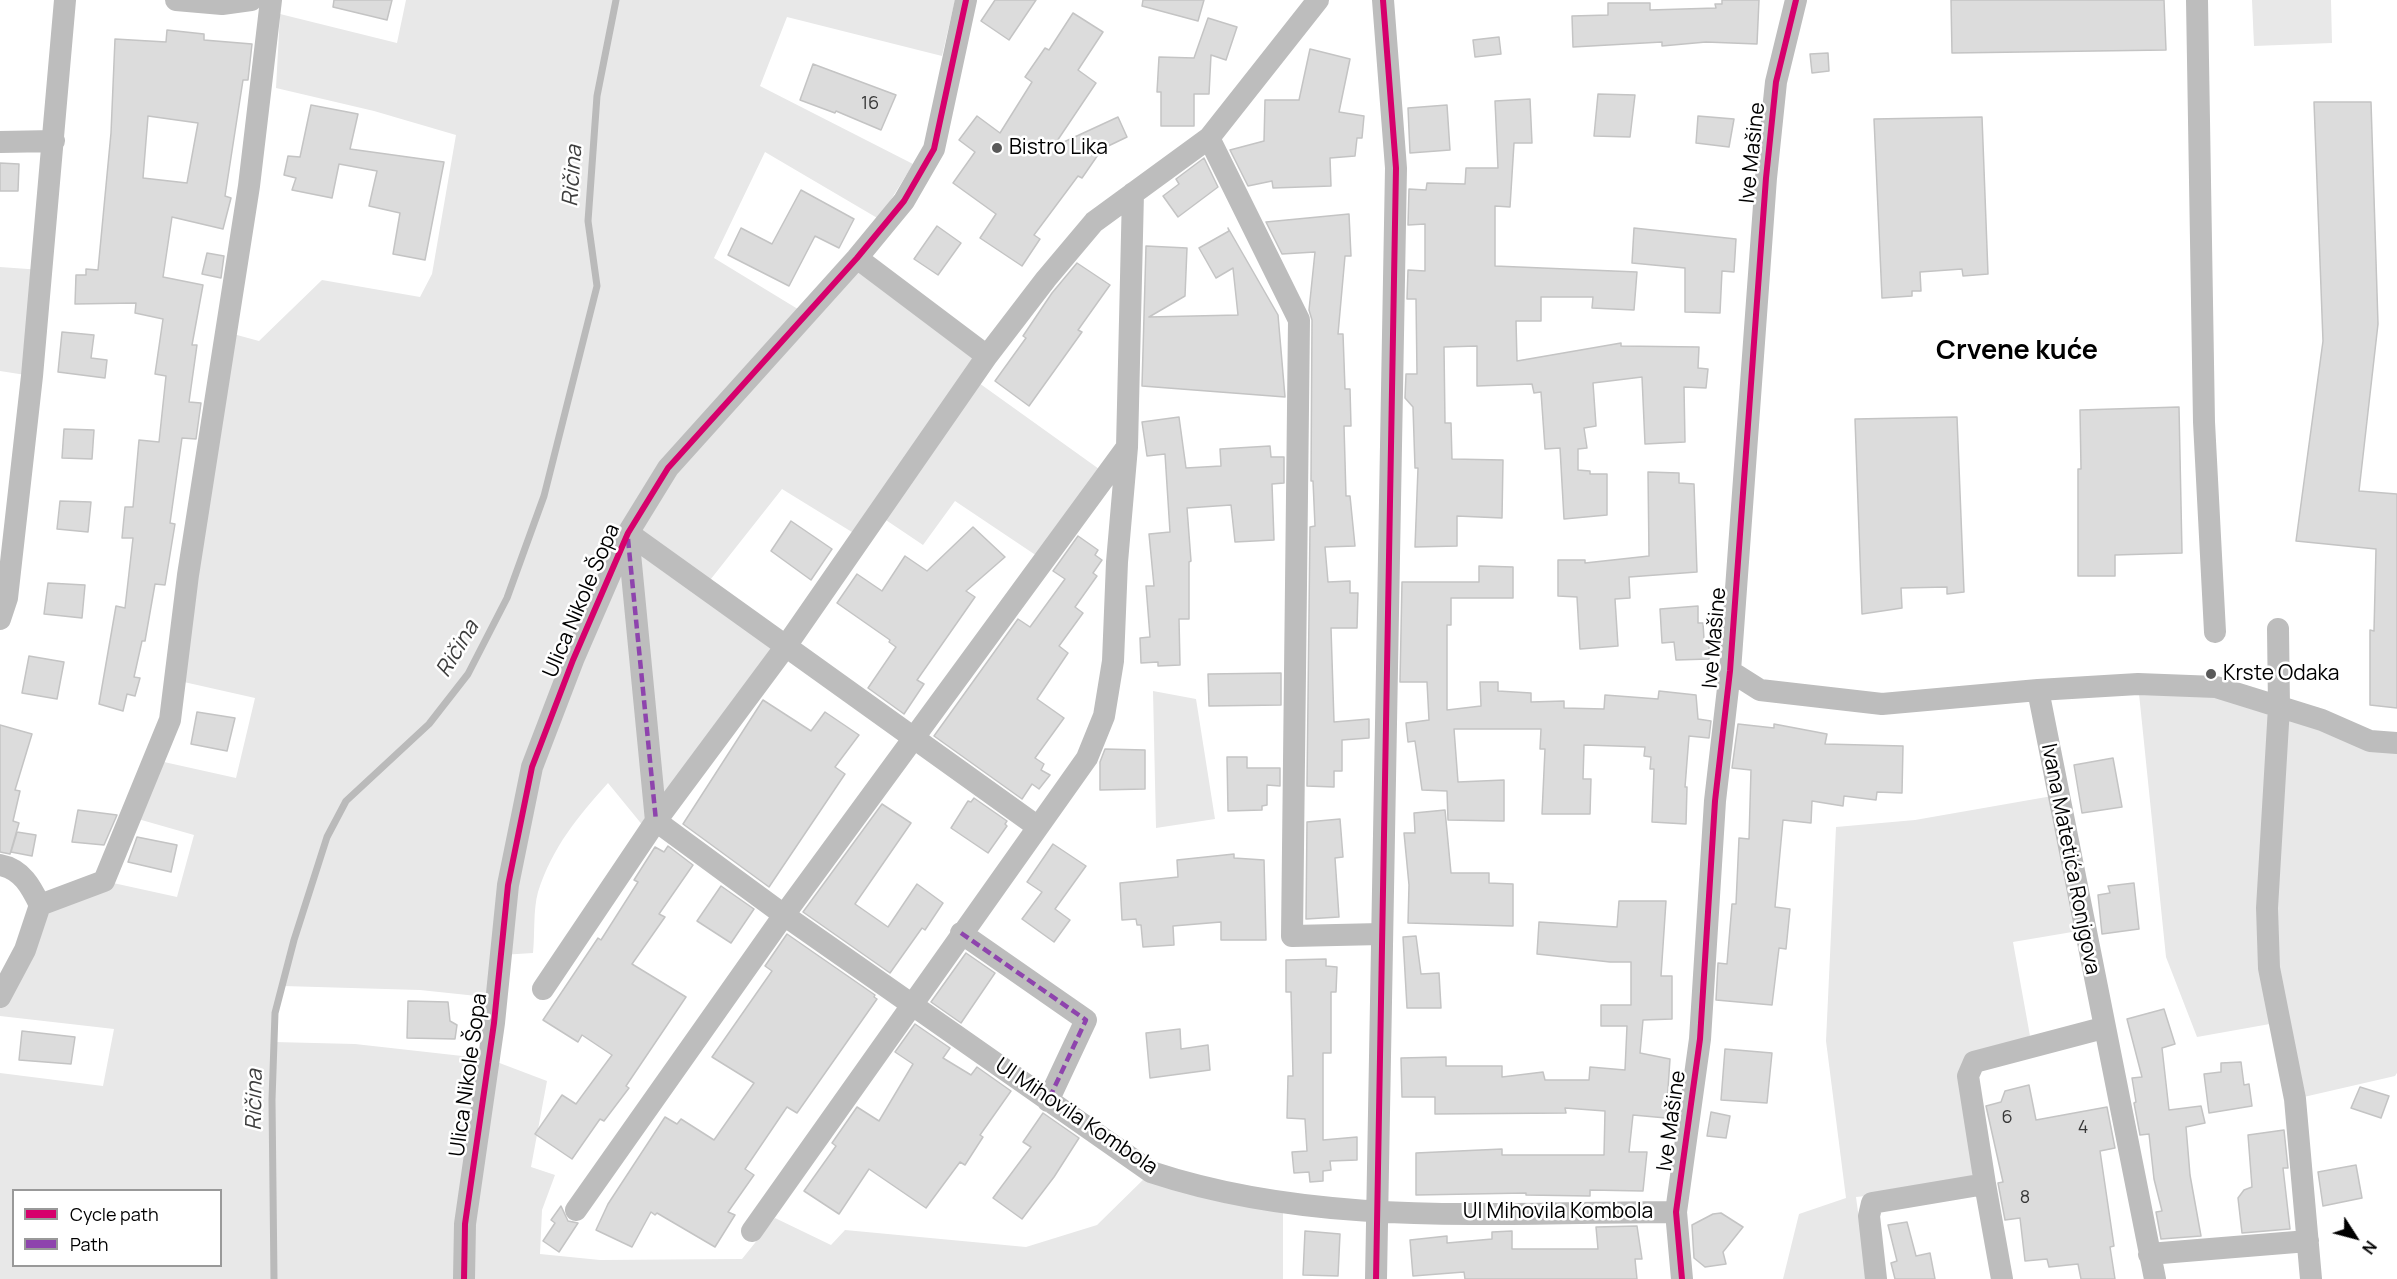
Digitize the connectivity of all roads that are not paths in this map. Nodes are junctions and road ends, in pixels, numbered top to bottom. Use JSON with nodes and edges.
{"nodes":[{"id":1,"x":65,"y":0,"type":"edge"},
{"id":2,"x":176,"y":0,"type":"edge"},
{"id":3,"x":251,"y":0,"type":"edge"},
{"id":4,"x":271,"y":0,"type":"edge"},
{"id":5,"x":966,"y":0,"type":"edge"},
{"id":6,"x":1318,"y":0,"type":"edge"},
{"id":7,"x":1383,"y":0,"type":"edge"},
{"id":8,"x":1796,"y":0,"type":"edge"},
{"id":9,"x":2197,"y":0,"type":"edge"},
{"id":10,"x":1209,"y":138,"type":"junction"},
{"id":11,"x":54,"y":141,"type":"junction"},
{"id":12,"x":0,"y":142,"type":"edge"},
{"id":13,"x":1133,"y":193,"type":"junction"},
{"id":14,"x":856,"y":258,"type":"junction"},
{"id":15,"x":987,"y":356,"type":"junction"},
{"id":16,"x":1127,"y":447,"type":"junction"},
{"id":17,"x":9,"y":498,"type":"edge"},
{"id":18,"x":623,"y":543,"type":"junction"},
{"id":19,"x":0,"y":619,"type":"edge"},
{"id":20,"x":2278,"y":629,"type":"dead end"},
{"id":21,"x":2215,"y":632,"type":"dead end"},
{"id":22,"x":786,"y":646,"type":"junction"},
{"id":23,"x":1730,"y":671,"type":"junction"},
{"id":24,"x":2038,"y":690,"type":"junction"},
{"id":25,"x":2279,"y":707,"type":"junction"},
{"id":26,"x":913,"y":738,"type":"junction"},
{"id":27,"x":2397,"y":743,"type":"edge"},
{"id":28,"x":656,"y":822,"type":"junction"},
{"id":29,"x":1038,"y":827,"type":"junction"},
{"id":30,"x":0,"y":865,"type":"edge"},
{"id":31,"x":40,"y":905,"type":"junction"},
{"id":32,"x":784,"y":915,"type":"junction"},
{"id":33,"x":961,"y":933,"type":"junction"},
{"id":34,"x":1381,"y":934,"type":"junction"},
{"id":35,"x":543,"y":989,"type":"dead end"},
{"id":36,"x":0,"y":997,"type":"edge"},
{"id":37,"x":911,"y":1003,"type":"junction"},
{"id":38,"x":2103,"y":1028,"type":"junction"},
{"id":39,"x":1048,"y":1101,"type":"junction"},
{"id":40,"x":1985,"y":1184,"type":"junction"},
{"id":41,"x":576,"y":1210,"type":"dead end"},
{"id":42,"x":1676,"y":1212,"type":"junction"},
{"id":43,"x":1378,"y":1213,"type":"junction"},
{"id":44,"x":752,"y":1231,"type":"dead end"},
{"id":45,"x":2308,"y":1241,"type":"junction"},
{"id":46,"x":2149,"y":1254,"type":"junction"},
{"id":47,"x":464,"y":1279,"type":"edge"},
{"id":48,"x":1376,"y":1279,"type":"edge"},
{"id":49,"x":1682,"y":1279,"type":"edge"},
{"id":50,"x":1876,"y":1279,"type":"edge"},
{"id":51,"x":2002,"y":1279,"type":"edge"},
{"id":52,"x":2155,"y":1279,"type":"edge"},
{"id":53,"x":2311,"y":1279,"type":"edge"}],
"edges":[{"from":1,"to":11,"type":"street"},
{"from":2,"to":3,"type":"street"},
{"from":4,"to":31,"type":"street"},
{"from":5,"to":14,"type":"street","name":"Ulica Nikole Šopa"},
{"from":6,"to":10,"type":"street"},
{"from":7,"to":34,"type":"street"},
{"from":8,"to":23,"type":"street","name":"Ive Mašine"},
{"from":9,"to":21,"type":"street"},
{"from":10,"to":13,"type":"street"},
{"from":10,"to":34,"type":"street"},
{"from":11,"to":12,"type":"street"},
{"from":11,"to":17,"type":"street"},
{"from":13,"to":15,"type":"street"},
{"from":13,"to":16,"type":"street"},
{"from":14,"to":15,"type":"street"},
{"from":14,"to":18,"type":"street","name":"Ulica Nikole Šopa"},
{"from":15,"to":22,"type":"street"},
{"from":16,"to":26,"type":"street"},
{"from":16,"to":29,"type":"street"},
{"from":17,"to":19,"type":"street"},
{"from":18,"to":22,"type":"street"},
{"from":18,"to":28,"type":"street"},
{"from":18,"to":47,"type":"street","name":"Ulica Nikole Šopa"},
{"from":20,"to":25,"type":"street"},
{"from":22,"to":26,"type":"street"},
{"from":22,"to":28,"type":"street"},
{"from":23,"to":24,"type":"street"},
{"from":23,"to":42,"type":"street","name":"Ive Mašine"},
{"from":24,"to":25,"type":"street"},
{"from":24,"to":38,"type":"street","name":"Ivana Matetića Ronjgova"},
{"from":25,"to":27,"type":"street"},
{"from":25,"to":45,"type":"street"},
{"from":26,"to":29,"type":"street"},
{"from":26,"to":32,"type":"street"},
{"from":28,"to":32,"type":"street","name":"Ul Mihovila Kombola"},
{"from":28,"to":35,"type":"street"},
{"from":29,"to":33,"type":"street"},
{"from":30,"to":31,"type":"street"},
{"from":31,"to":36,"type":"street"},
{"from":32,"to":37,"type":"street","name":"Ul Mihovila Kombola"},
{"from":32,"to":41,"type":"street"},
{"from":33,"to":37,"type":"street"},
{"from":33,"to":39,"type":"street"},
{"from":34,"to":43,"type":"street"},
{"from":37,"to":39,"type":"street","name":"Ul Mihovila Kombola"},
{"from":37,"to":44,"type":"street"},
{"from":38,"to":40,"type":"street"},
{"from":38,"to":46,"type":"street","name":"Ivana Matetića Ronjgova"},
{"from":39,"to":43,"type":"street","name":"Ul Mihovila Kombola"},
{"from":40,"to":50,"type":"street"},
{"from":40,"to":51,"type":"street"},
{"from":42,"to":43,"type":"street","name":"Ul Mihovila Kombola"},
{"from":42,"to":49,"type":"street","name":"Ive Mašine"},
{"from":43,"to":48,"type":"street"},
{"from":45,"to":46,"type":"street"},
{"from":45,"to":53,"type":"street"},
{"from":46,"to":52,"type":"street","name":"Ivana Matetića Ronjgova"}]}
